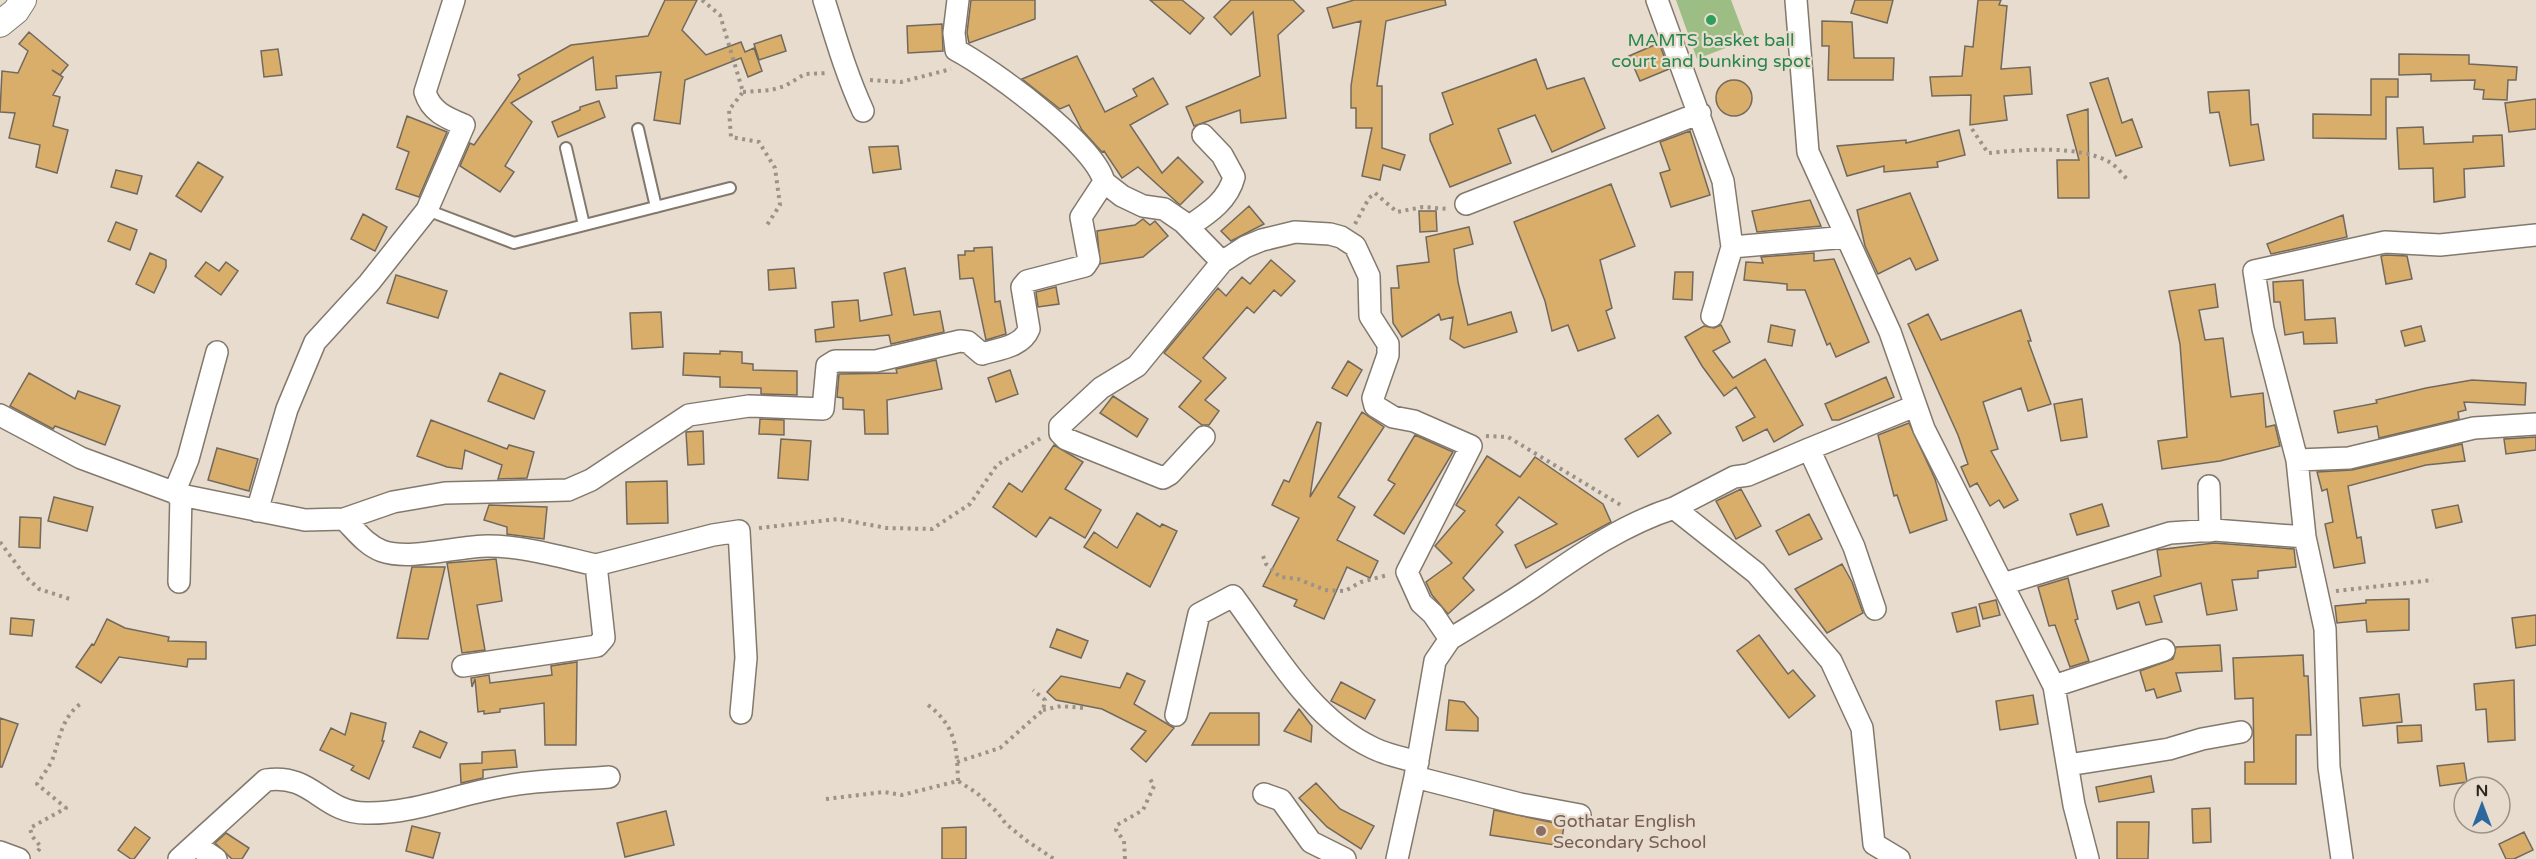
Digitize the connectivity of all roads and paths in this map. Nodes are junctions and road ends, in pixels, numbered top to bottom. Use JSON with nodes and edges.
{"nodes":[{"id":1,"x":23,"y":0,"type":"edge"},
{"id":2,"x":454,"y":0,"type":"edge"},
{"id":3,"x":702,"y":0,"type":"edge"},
{"id":4,"x":824,"y":0,"type":"edge"},
{"id":5,"x":958,"y":0,"type":"edge"},
{"id":6,"x":1657,"y":0,"type":"edge"},
{"id":7,"x":1796,"y":0,"type":"edge"},
{"id":8,"x":0,"y":24,"type":"edge"},
{"id":9,"x":968,"y":57,"type":"junction"},
{"id":10,"x":846,"y":76,"type":"junction"},
{"id":11,"x":743,"y":92,"type":"junction"},
{"id":12,"x":863,"y":111,"type":"dead end"},
{"id":13,"x":1700,"y":113,"type":"junction"},
{"id":14,"x":638,"y":129,"type":"dead end"},
{"id":15,"x":1972,"y":129,"type":"dead end"},
{"id":16,"x":1203,"y":135,"type":"dead end"},
{"id":17,"x":566,"y":148,"type":"dead end"},
{"id":18,"x":2128,"y":180,"type":"dead end"},
{"id":19,"x":1104,"y":182,"type":"junction"},
{"id":20,"x":730,"y":188,"type":"dead end"},
{"id":21,"x":1466,"y":204,"type":"joint"},
{"id":22,"x":656,"y":207,"type":"junction"},
{"id":23,"x":427,"y":210,"type":"junction"},
{"id":24,"x":584,"y":225,"type":"junction"},
{"id":25,"x":1188,"y":227,"type":"junction"},
{"id":26,"x":765,"y":228,"type":"dead end"},
{"id":27,"x":2536,"y":235,"type":"edge"},
{"id":28,"x":1341,"y":237,"type":"junction"},
{"id":29,"x":1847,"y":237,"type":"junction"},
{"id":30,"x":1732,"y":247,"type":"junction"},
{"id":31,"x":1222,"y":262,"type":"junction"},
{"id":32,"x":1712,"y":316,"type":"dead end"},
{"id":33,"x":217,"y":352,"type":"dead end"},
{"id":34,"x":1915,"y":406,"type":"junction"},
{"id":35,"x":0,"y":415,"type":"edge"},
{"id":36,"x":2536,"y":424,"type":"edge"},
{"id":37,"x":1060,"y":426,"type":"junction"},
{"id":38,"x":1204,"y":437,"type":"dead end"},
{"id":39,"x":1471,"y":446,"type":"junction"},
{"id":40,"x":1809,"y":449,"type":"junction"},
{"id":41,"x":2297,"y":460,"type":"junction"},
{"id":42,"x":2209,"y":486,"type":"dead end"},
{"id":43,"x":178,"y":494,"type":"junction"},
{"id":44,"x":1674,"y":508,"type":"junction"},
{"id":45,"x":257,"y":511,"type":"junction"},
{"id":46,"x":1643,"y":518,"type":"junction"},
{"id":47,"x":344,"y":519,"type":"junction"},
{"id":48,"x":739,"y":531,"type":"junction"},
{"id":49,"x":2210,"y":531,"type":"junction"},
{"id":50,"x":2305,"y":537,"type":"junction"},
{"id":51,"x":0,"y":542,"type":"edge"},
{"id":52,"x":1263,"y":556,"type":"dead end"},
{"id":53,"x":596,"y":565,"type":"junction"},
{"id":54,"x":1407,"y":572,"type":"junction"},
{"id":55,"x":2433,"y":580,"type":"dead end"},
{"id":56,"x":179,"y":582,"type":"dead end"},
{"id":57,"x":2002,"y":584,"type":"junction"},
{"id":58,"x":2318,"y":593,"type":"junction"},
{"id":59,"x":73,"y":600,"type":"dead end"},
{"id":60,"x":1875,"y":609,"type":"dead end"},
{"id":61,"x":1450,"y":639,"type":"junction"},
{"id":62,"x":2164,"y":650,"type":"dead end"},
{"id":63,"x":463,"y":666,"type":"dead end"},
{"id":64,"x":2054,"y":686,"type":"junction"},
{"id":65,"x":1033,"y":690,"type":"dead end"},
{"id":66,"x":82,"y":702,"type":"dead end"},
{"id":67,"x":928,"y":705,"type":"dead end"},
{"id":68,"x":1083,"y":708,"type":"dead end"},
{"id":69,"x":1043,"y":710,"type":"junction"},
{"id":70,"x":741,"y":713,"type":"dead end"},
{"id":71,"x":1176,"y":715,"type":"dead end"},
{"id":72,"x":2241,"y":732,"type":"dead end"},
{"id":73,"x":957,"y":762,"type":"junction"},
{"id":74,"x":2068,"y":765,"type":"junction"},
{"id":75,"x":1416,"y":770,"type":"junction"},
{"id":76,"x":609,"y":777,"type":"dead end"},
{"id":77,"x":1149,"y":777,"type":"dead end"},
{"id":78,"x":958,"y":781,"type":"junction"},
{"id":79,"x":1264,"y":794,"type":"dead end"},
{"id":80,"x":826,"y":799,"type":"dead end"},
{"id":81,"x":1580,"y":815,"type":"dead end"},
{"id":82,"x":197,"y":846,"type":"junction"},
{"id":83,"x":0,"y":852,"type":"edge"},
{"id":84,"x":26,"y":857,"type":"edge"},
{"id":85,"x":179,"y":859,"type":"edge"},
{"id":86,"x":216,"y":859,"type":"edge"},
{"id":87,"x":1054,"y":859,"type":"edge"},
{"id":88,"x":1125,"y":859,"type":"edge"},
{"id":89,"x":1345,"y":859,"type":"edge"},
{"id":90,"x":1397,"y":859,"type":"edge"},
{"id":91,"x":1899,"y":859,"type":"edge"},
{"id":92,"x":2088,"y":859,"type":"edge"},
{"id":93,"x":2342,"y":859,"type":"edge"}],
"edges":[{"from":1,"to":8,"type":"street"},
{"from":2,"to":23,"type":"street"},
{"from":3,"to":11,"type":"path"},
{"from":4,"to":10,"type":"street"},
{"from":5,"to":9,"type":"street"},
{"from":6,"to":13,"type":"street"},
{"from":7,"to":29,"type":"street"},
{"from":9,"to":10,"type":"path"},
{"from":9,"to":19,"type":"street"},
{"from":10,"to":11,"type":"path"},
{"from":10,"to":12,"type":"street"},
{"from":11,"to":26,"type":"path"},
{"from":13,"to":21,"type":"street"},
{"from":13,"to":30,"type":"street"},
{"from":14,"to":22,"type":"lane"},
{"from":15,"to":18,"type":"path"},
{"from":16,"to":25,"type":"street"},
{"from":17,"to":24,"type":"lane"},
{"from":19,"to":25,"type":"street"},
{"from":19,"to":47,"type":"street"},
{"from":20,"to":22,"type":"lane"},
{"from":21,"to":28,"type":"path"},
{"from":22,"to":24,"type":"lane"},
{"from":23,"to":24,"type":"lane"},
{"from":23,"to":45,"type":"street"},
{"from":25,"to":31,"type":"street"},
{"from":27,"to":41,"type":"street"},
{"from":28,"to":31,"type":"street"},
{"from":28,"to":39,"type":"street"},
{"from":29,"to":30,"type":"street"},
{"from":29,"to":34,"type":"street"},
{"from":30,"to":32,"type":"street"},
{"from":31,"to":37,"type":"street"},
{"from":33,"to":43,"type":"street"},
{"from":34,"to":40,"type":"street"},
{"from":34,"to":57,"type":"street"},
{"from":35,"to":43,"type":"street"},
{"from":36,"to":41,"type":"street"},
{"from":37,"to":38,"type":"street"},
{"from":37,"to":48,"type":"path"},
{"from":39,"to":46,"type":"path"},
{"from":39,"to":54,"type":"street"},
{"from":40,"to":44,"type":"street"},
{"from":40,"to":60,"type":"street"},
{"from":41,"to":50,"type":"street"},
{"from":42,"to":49,"type":"street"},
{"from":43,"to":45,"type":"street"},
{"from":43,"to":56,"type":"street"},
{"from":44,"to":46,"type":"street"},
{"from":44,"to":91,"type":"street"},
{"from":45,"to":47,"type":"street"},
{"from":46,"to":61,"type":"street"},
{"from":47,"to":53,"type":"street"},
{"from":48,"to":53,"type":"street"},
{"from":48,"to":70,"type":"street"},
{"from":49,"to":50,"type":"street"},
{"from":49,"to":57,"type":"street"},
{"from":50,"to":58,"type":"street"},
{"from":51,"to":59,"type":"path"},
{"from":52,"to":54,"type":"path"},
{"from":53,"to":63,"type":"street"},
{"from":54,"to":61,"type":"street"},
{"from":55,"to":58,"type":"path"},
{"from":57,"to":64,"type":"street"},
{"from":58,"to":93,"type":"street"},
{"from":61,"to":75,"type":"street"},
{"from":62,"to":64,"type":"street"},
{"from":64,"to":74,"type":"street"},
{"from":65,"to":69,"type":"path"},
{"from":66,"to":84,"type":"path"},
{"from":67,"to":73,"type":"path"},
{"from":68,"to":69,"type":"path"},
{"from":69,"to":73,"type":"path"},
{"from":71,"to":75,"type":"street"},
{"from":72,"to":74,"type":"street"},
{"from":73,"to":78,"type":"path"},
{"from":74,"to":92,"type":"street"},
{"from":75,"to":81,"type":"street"},
{"from":75,"to":90,"type":"street"},
{"from":76,"to":82,"type":"street"},
{"from":77,"to":88,"type":"path"},
{"from":78,"to":80,"type":"path"},
{"from":78,"to":87,"type":"path"},
{"from":79,"to":89,"type":"street"},
{"from":82,"to":85,"type":"street"},
{"from":82,"to":86,"type":"street"},
{"from":83,"to":84,"type":"street"}]}
